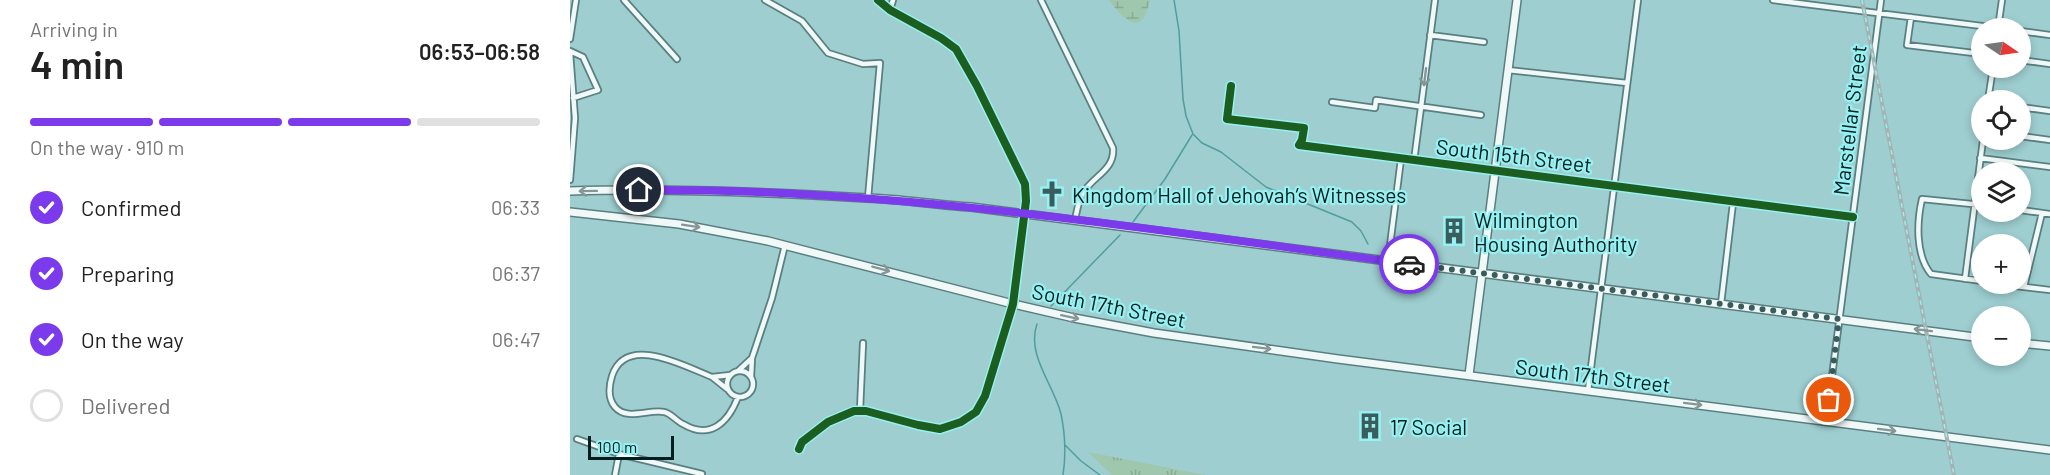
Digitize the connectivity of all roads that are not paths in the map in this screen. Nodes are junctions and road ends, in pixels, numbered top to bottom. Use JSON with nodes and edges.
{"nodes":[{"id":1,"x":576,"y":0,"type":"edge"},
{"id":2,"x":624,"y":0,"type":"edge"},
{"id":3,"x":765,"y":0,"type":"edge"},
{"id":4,"x":878,"y":0,"type":"edge"},
{"id":5,"x":893,"y":0,"type":"edge"},
{"id":6,"x":1041,"y":0,"type":"edge"},
{"id":7,"x":1435,"y":0,"type":"edge"},
{"id":8,"x":1517,"y":0,"type":"edge"},
{"id":9,"x":1638,"y":0,"type":"edge"},
{"id":10,"x":1773,"y":0,"type":"edge"},
{"id":11,"x":1881,"y":0,"type":"edge"},
{"id":12,"x":2002,"y":0,"type":"edge"},
{"id":13,"x":890,"y":10,"type":"junction"},
{"id":14,"x":1879,"y":14,"type":"junction"},
{"id":15,"x":1911,"y":17,"type":"junction"},
{"id":16,"x":1999,"y":18,"type":"edge"},
{"id":17,"x":1971,"y":25,"type":"edge"},
{"id":18,"x":2031,"y":32,"type":"edge"},
{"id":19,"x":1430,"y":35,"type":"junction"},
{"id":20,"x":2050,"y":35,"type":"edge"},
{"id":21,"x":570,"y":39,"type":"edge"},
{"id":22,"x":1484,"y":42,"type":"dead end"},
{"id":23,"x":570,"y":52,"type":"edge"},
{"id":24,"x":1971,"y":53,"type":"edge"},
{"id":25,"x":677,"y":59,"type":"dead end"},
{"id":26,"x":2031,"y":61,"type":"edge"},
{"id":27,"x":2050,"y":64,"type":"edge"},
{"id":28,"x":1508,"y":70,"type":"junction"},
{"id":29,"x":1627,"y":83,"type":"junction"},
{"id":30,"x":1231,"y":86,"type":"dead end"},
{"id":31,"x":573,"y":98,"type":"junction"},
{"id":32,"x":1332,"y":102,"type":"dead end"},
{"id":33,"x":1421,"y":107,"type":"junction"},
{"id":34,"x":2031,"y":108,"type":"edge"},
{"id":35,"x":2050,"y":111,"type":"edge"},
{"id":36,"x":1481,"y":115,"type":"dead end"},
{"id":37,"x":2031,"y":137,"type":"edge"},
{"id":38,"x":2050,"y":140,"type":"edge"},
{"id":39,"x":1981,"y":150,"type":"edge"},
{"id":40,"x":1980,"y":158,"type":"junction"},
{"id":41,"x":1401,"y":159,"type":"junction"},
{"id":42,"x":1414,"y":161,"type":"junction"},
{"id":43,"x":1979,"y":162,"type":"edge"},
{"id":44,"x":2050,"y":167,"type":"edge"},
{"id":45,"x":1495,"y":172,"type":"junction"},
{"id":46,"x":570,"y":180,"type":"edge"},
{"id":47,"x":1614,"y":186,"type":"junction"},
{"id":48,"x":570,"y":191,"type":"edge"},
{"id":49,"x":868,"y":198,"type":"junction"},
{"id":50,"x":1733,"y":203,"type":"junction"},
{"id":51,"x":1971,"y":204,"type":"edge"},
{"id":52,"x":570,"y":212,"type":"edge"},
{"id":53,"x":2031,"y":212,"type":"edge"},
{"id":54,"x":2042,"y":213,"type":"junction"},
{"id":55,"x":1024,"y":214,"type":"junction"},
{"id":56,"x":2050,"y":214,"type":"edge"},
{"id":57,"x":1853,"y":217,"type":"junction"},
{"id":58,"x":1075,"y":220,"type":"junction"},
{"id":59,"x":1972,"y":222,"type":"edge"},
{"id":60,"x":785,"y":245,"type":"junction"},
{"id":61,"x":2031,"y":258,"type":"edge"},
{"id":62,"x":1388,"y":261,"type":"junction"},
{"id":63,"x":1481,"y":273,"type":"junction"},
{"id":64,"x":1965,"y":279,"type":"junction"},
{"id":65,"x":1971,"y":280,"type":"edge"},
{"id":66,"x":2031,"y":288,"type":"edge"},
{"id":67,"x":1602,"y":289,"type":"junction"},
{"id":68,"x":2050,"y":290,"type":"edge"},
{"id":69,"x":1013,"y":304,"type":"junction"},
{"id":70,"x":1721,"y":304,"type":"junction"},
{"id":71,"x":1839,"y":319,"type":"junction"},
{"id":72,"x":1971,"y":337,"type":"edge"},
{"id":73,"x":863,"y":343,"type":"dead end"},
{"id":74,"x":2031,"y":343,"type":"edge"},
{"id":75,"x":2050,"y":346,"type":"edge"},
{"id":76,"x":752,"y":358,"type":"junction"},
{"id":77,"x":738,"y":371,"type":"junction"},
{"id":78,"x":730,"y":375,"type":"junction"},
{"id":79,"x":1469,"y":375,"type":"junction"},
{"id":80,"x":712,"y":377,"type":"junction"},
{"id":81,"x":751,"y":377,"type":"junction"},
{"id":82,"x":727,"y":389,"type":"junction"},
{"id":83,"x":1588,"y":391,"type":"junction"},
{"id":84,"x":738,"y":397,"type":"junction"},
{"id":85,"x":860,"y":410,"type":"junction"},
{"id":86,"x":1826,"y":422,"type":"junction"},
{"id":87,"x":577,"y":439,"type":"dead end"},
{"id":88,"x":799,"y":449,"type":"dead end"},
{"id":89,"x":2050,"y":450,"type":"edge"},
{"id":90,"x":619,"y":454,"type":"junction"},
{"id":91,"x":702,"y":474,"type":"edge"},
{"id":92,"x":615,"y":475,"type":"edge"}],
"edges":[{"from":1,"to":21,"type":"street"},
{"from":2,"to":25,"type":"street"},
{"from":3,"to":49,"type":"street"},
{"from":4,"to":13,"type":"street"},
{"from":5,"to":13,"type":"street"},
{"from":6,"to":58,"type":"street"},
{"from":7,"to":19,"type":"street"},
{"from":8,"to":28,"type":"main road"},
{"from":9,"to":29,"type":"street"},
{"from":10,"to":14,"type":"street"},
{"from":11,"to":14,"type":"street","name":"Marstellar Street"},
{"from":12,"to":16,"type":"street"},
{"from":13,"to":55,"type":"street"},
{"from":14,"to":15,"type":"street"},
{"from":14,"to":57,"type":"street","name":"Marstellar Street"},
{"from":15,"to":17,"type":"street"},
{"from":15,"to":24,"type":"street"},
{"from":18,"to":20,"type":"street"},
{"from":19,"to":22,"type":"street"},
{"from":19,"to":33,"type":"street","one_way":true},
{"from":23,"to":31,"type":"street"},
{"from":23,"to":31,"type":"street"},
{"from":26,"to":27,"type":"street"},
{"from":28,"to":29,"type":"street"},
{"from":28,"to":45,"type":"main road"},
{"from":29,"to":47,"type":"street"},
{"from":30,"to":41,"type":"street","name":"South 15th Street"},
{"from":31,"to":46,"type":"street"},
{"from":32,"to":33,"type":"street"},
{"from":33,"to":36,"type":"street"},
{"from":33,"to":42,"type":"street"},
{"from":34,"to":35,"type":"street"},
{"from":37,"to":38,"type":"street"},
{"from":39,"to":40,"type":"street"},
{"from":40,"to":43,"type":"street"},
{"from":40,"to":44,"type":"street"},
{"from":41,"to":42,"type":"street","name":"South 15th Street"},
{"from":41,"to":62,"type":"street"},
{"from":42,"to":45,"type":"street","name":"South 15th Street"},
{"from":45,"to":47,"type":"street","name":"South 15th Street"},
{"from":45,"to":63,"type":"main road"},
{"from":47,"to":50,"type":"street","name":"South 15th Street"},
{"from":47,"to":67,"type":"street"},
{"from":49,"to":48,"type":"main road","one_way":true},
{"from":49,"to":55,"type":"main road"},
{"from":50,"to":57,"type":"street","name":"South 15th Street"},
{"from":50,"to":70,"type":"street"},
{"from":51,"to":64,"type":"street"},
{"from":52,"to":60,"type":"main road","name":"South 17th Street","one_way":true},
{"from":53,"to":54,"type":"street"},
{"from":54,"to":56,"type":"street"},
{"from":54,"to":61,"type":"street"},
{"from":55,"to":58,"type":"main road"},
{"from":55,"to":69,"type":"street"},
{"from":57,"to":71,"type":"street","name":"Marstellar Street"},
{"from":58,"to":62,"type":"main road"},
{"from":59,"to":64,"type":"street"},
{"from":60,"to":69,"type":"main road","name":"South 17th Street","one_way":true},
{"from":60,"to":76,"type":"street"},
{"from":62,"to":63,"type":"main road"},
{"from":63,"to":67,"type":"main road"},
{"from":63,"to":79,"type":"main road"},
{"from":64,"to":65,"type":"street"},
{"from":66,"to":68,"type":"street"},
{"from":67,"to":70,"type":"main road"},
{"from":67,"to":83,"type":"street"},
{"from":69,"to":79,"type":"main road","name":"South 17th Street","one_way":true},
{"from":69,"to":85,"type":"street"},
{"from":70,"to":71,"type":"main road"},
{"from":72,"to":71,"type":"main road","one_way":true},
{"from":71,"to":86,"type":"street","name":"Marstellar Street"},
{"from":73,"to":85,"type":"street"},
{"from":74,"to":75,"type":"main road"},
{"from":76,"to":77,"type":"street"},
{"from":76,"to":81,"type":"street"},
{"from":77,"to":78,"type":"street"},
{"from":77,"to":81,"type":"street"},
{"from":78,"to":80,"type":"street"},
{"from":78,"to":82,"type":"street"},
{"from":79,"to":83,"type":"main road","name":"South 17th Street"},
{"from":80,"to":82,"type":"street"},
{"from":80,"to":84,"type":"street"},
{"from":81,"to":84,"type":"street"},
{"from":82,"to":84,"type":"street"},
{"from":83,"to":86,"type":"main road","name":"South 17th Street","one_way":true},
{"from":85,"to":88,"type":"street"},
{"from":86,"to":89,"type":"main road","name":"South 17th Street","one_way":true},
{"from":87,"to":90,"type":"street"},
{"from":90,"to":91,"type":"street"},
{"from":90,"to":92,"type":"street"}]}
